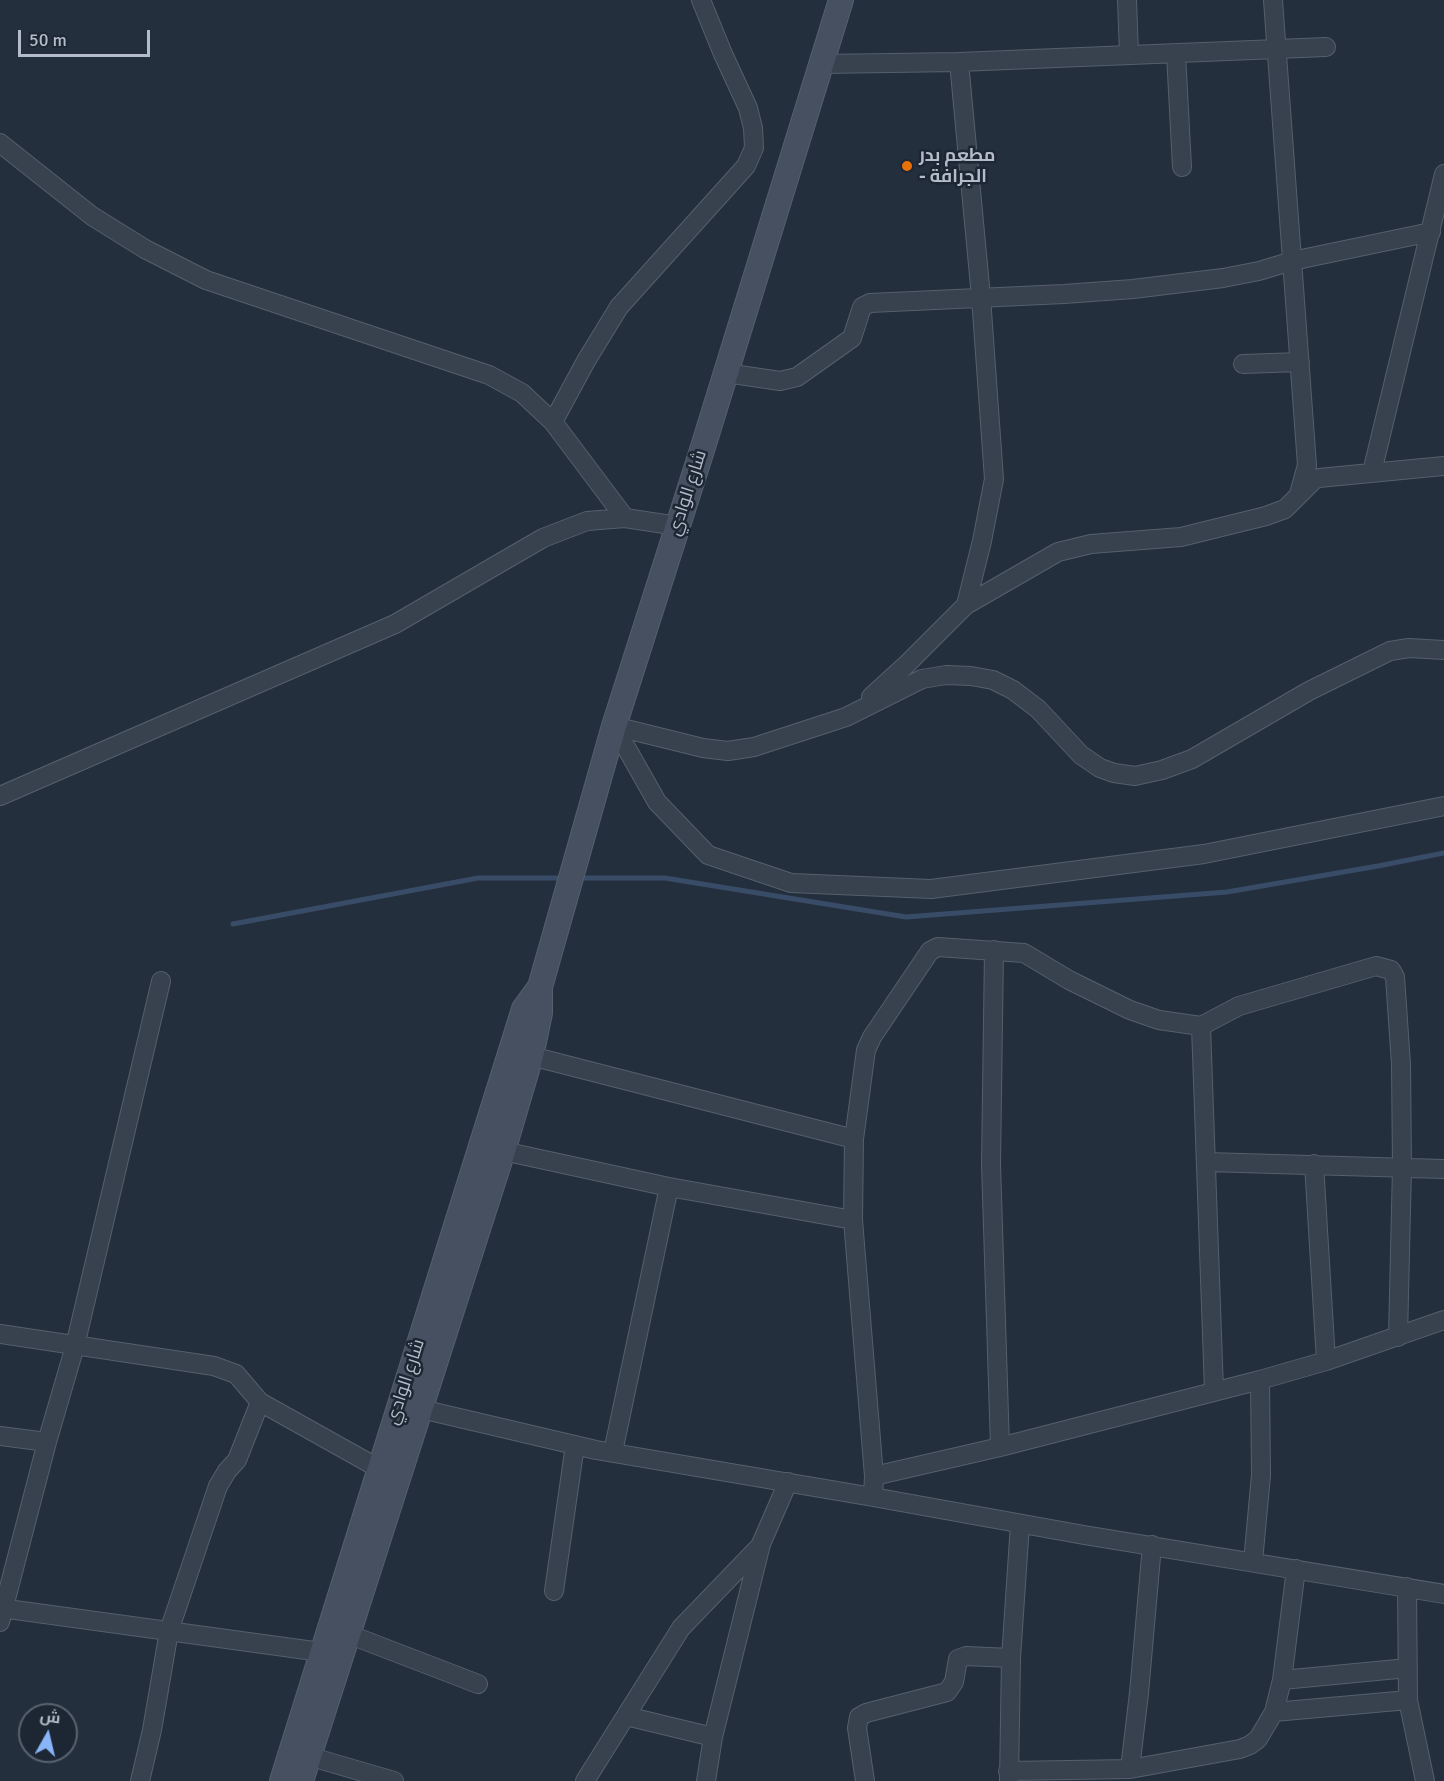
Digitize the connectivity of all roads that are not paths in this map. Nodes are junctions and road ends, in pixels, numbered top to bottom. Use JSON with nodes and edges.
{"nodes":[{"id":1,"x":701,"y":0,"type":"edge"},
{"id":2,"x":841,"y":0,"type":"edge"},
{"id":3,"x":1127,"y":0,"type":"edge"},
{"id":4,"x":1273,"y":0,"type":"edge"},
{"id":5,"x":1326,"y":47,"type":"dead end"},
{"id":6,"x":1275,"y":50,"type":"junction"},
{"id":7,"x":1129,"y":54,"type":"junction"},
{"id":8,"x":1176,"y":54,"type":"junction"},
{"id":9,"x":959,"y":62,"type":"junction"},
{"id":10,"x":822,"y":64,"type":"junction"},
{"id":11,"x":0,"y":143,"type":"edge"},
{"id":12,"x":1182,"y":167,"type":"dead end"},
{"id":13,"x":1444,"y":174,"type":"edge"},
{"id":14,"x":1431,"y":232,"type":"junction"},
{"id":15,"x":1292,"y":261,"type":"junction"},
{"id":16,"x":981,"y":297,"type":"junction"},
{"id":17,"x":1300,"y":362,"type":"junction"},
{"id":18,"x":1243,"y":364,"type":"dead end"},
{"id":19,"x":726,"y":373,"type":"junction"},
{"id":20,"x":553,"y":422,"type":"junction"},
{"id":21,"x":1444,"y":466,"type":"edge"},
{"id":22,"x":1372,"y":472,"type":"junction"},
{"id":23,"x":1297,"y":499,"type":"junction"},
{"id":24,"x":625,"y":518,"type":"junction"},
{"id":25,"x":678,"y":526,"type":"junction"},
{"id":26,"x":966,"y":605,"type":"junction"},
{"id":27,"x":1444,"y":650,"type":"edge"},
{"id":28,"x":846,"y":717,"type":"junction"},
{"id":29,"x":614,"y":726,"type":"junction"},
{"id":30,"x":0,"y":796,"type":"edge"},
{"id":31,"x":1444,"y":806,"type":"edge"},
{"id":32,"x":994,"y":950,"type":"junction"},
{"id":33,"x":160,"y":981,"type":"dead end"},
{"id":34,"x":540,"y":987,"type":"junction"},
{"id":35,"x":1201,"y":1026,"type":"junction"},
{"id":36,"x":531,"y":1056,"type":"junction"},
{"id":37,"x":854,"y":1139,"type":"junction"},
{"id":38,"x":503,"y":1151,"type":"junction"},
{"id":39,"x":1207,"y":1162,"type":"junction"},
{"id":40,"x":1314,"y":1164,"type":"junction"},
{"id":41,"x":1402,"y":1167,"type":"junction"},
{"id":42,"x":1444,"y":1169,"type":"edge"},
{"id":43,"x":669,"y":1187,"type":"junction"},
{"id":44,"x":853,"y":1220,"type":"junction"},
{"id":45,"x":1444,"y":1320,"type":"edge"},
{"id":46,"x":0,"y":1334,"type":"edge"},
{"id":47,"x":1398,"y":1337,"type":"junction"},
{"id":48,"x":75,"y":1346,"type":"junction"},
{"id":49,"x":1326,"y":1361,"type":"junction"},
{"id":50,"x":1260,"y":1380,"type":"junction"},
{"id":51,"x":1214,"y":1391,"type":"junction"},
{"id":52,"x":260,"y":1402,"type":"junction"},
{"id":53,"x":421,"y":1409,"type":"junction"},
{"id":54,"x":0,"y":1436,"type":"edge"},
{"id":55,"x":47,"y":1442,"type":"junction"},
{"id":56,"x":575,"y":1445,"type":"junction"},
{"id":57,"x":1000,"y":1447,"type":"junction"},
{"id":58,"x":613,"y":1452,"type":"junction"},
{"id":59,"x":378,"y":1468,"type":"junction"},
{"id":60,"x":874,"y":1476,"type":"junction"},
{"id":61,"x":788,"y":1482,"type":"junction"},
{"id":62,"x":873,"y":1497,"type":"junction"},
{"id":63,"x":1020,"y":1524,"type":"junction"},
{"id":64,"x":761,"y":1545,"type":"junction"},
{"id":65,"x":1152,"y":1545,"type":"junction"},
{"id":66,"x":1253,"y":1562,"type":"junction"},
{"id":67,"x":1296,"y":1569,"type":"junction"},
{"id":68,"x":1407,"y":1587,"type":"junction"},
{"id":69,"x":554,"y":1591,"type":"dead end"},
{"id":70,"x":1444,"y":1594,"type":"edge"},
{"id":71,"x":1,"y":1613,"type":"edge"},
{"id":72,"x":168,"y":1631,"type":"junction"},
{"id":73,"x":348,"y":1634,"type":"junction"},
{"id":74,"x":321,"y":1652,"type":"junction"},
{"id":75,"x":1011,"y":1658,"type":"junction"},
{"id":76,"x":1408,"y":1668,"type":"junction"},
{"id":77,"x":1282,"y":1680,"type":"junction"},
{"id":78,"x":478,"y":1684,"type":"dead end"},
{"id":79,"x":1408,"y":1700,"type":"junction"},
{"id":80,"x":1275,"y":1712,"type":"junction"},
{"id":81,"x":626,"y":1716,"type":"junction"},
{"id":82,"x":713,"y":1737,"type":"junction"},
{"id":83,"x":308,"y":1756,"type":"junction"},
{"id":84,"x":1130,"y":1769,"type":"junction"},
{"id":85,"x":1008,"y":1776,"type":"edge"},
{"id":86,"x":140,"y":1781,"type":"edge"},
{"id":87,"x":282,"y":1781,"type":"edge"},
{"id":88,"x":301,"y":1781,"type":"edge"},
{"id":89,"x":394,"y":1781,"type":"edge"},
{"id":90,"x":585,"y":1781,"type":"edge"},
{"id":91,"x":706,"y":1781,"type":"edge"},
{"id":92,"x":865,"y":1781,"type":"edge"},
{"id":93,"x":1425,"y":1781,"type":"edge"}],
"edges":[{"from":1,"to":20,"type":"street"},
{"from":2,"to":10,"type":"main road","name":"شارع الوادي"},
{"from":3,"to":7,"type":"street"},
{"from":4,"to":6,"type":"street"},
{"from":5,"to":6,"type":"street"},
{"from":6,"to":8,"type":"street"},
{"from":6,"to":15,"type":"street"},
{"from":7,"to":8,"type":"street"},
{"from":7,"to":9,"type":"street"},
{"from":8,"to":12,"type":"street"},
{"from":9,"to":10,"type":"street"},
{"from":9,"to":16,"type":"street"},
{"from":10,"to":19,"type":"main road","name":"شارع الوادي"},
{"from":11,"to":20,"type":"street"},
{"from":13,"to":14,"type":"street"},
{"from":14,"to":15,"type":"street"},
{"from":14,"to":22,"type":"street"},
{"from":15,"to":16,"type":"street"},
{"from":15,"to":17,"type":"street"},
{"from":16,"to":19,"type":"street"},
{"from":16,"to":26,"type":"street"},
{"from":17,"to":18,"type":"street"},
{"from":17,"to":23,"type":"street"},
{"from":19,"to":25,"type":"main road","name":"شارع الوادي"},
{"from":20,"to":24,"type":"street"},
{"from":21,"to":22,"type":"street"},
{"from":22,"to":23,"type":"street"},
{"from":23,"to":26,"type":"street"},
{"from":24,"to":25,"type":"street"},
{"from":24,"to":30,"type":"street"},
{"from":25,"to":29,"type":"main road","name":"شارع الوادي"},
{"from":26,"to":28,"type":"street"},
{"from":27,"to":28,"type":"street"},
{"from":28,"to":29,"type":"street"},
{"from":29,"to":31,"type":"street"},
{"from":29,"to":34,"type":"main road","name":"شارع الوادي"},
{"from":32,"to":35,"type":"street"},
{"from":32,"to":37,"type":"street"},
{"from":32,"to":57,"type":"street"},
{"from":33,"to":48,"type":"street"},
{"from":34,"to":36,"type":"main road","name":"شارع الوادي"},
{"from":34,"to":59,"type":"main road","name":"شارع الوادي"},
{"from":35,"to":39,"type":"street"},
{"from":35,"to":41,"type":"street"},
{"from":36,"to":37,"type":"street"},
{"from":36,"to":38,"type":"main road","name":"شارع الوادي"},
{"from":37,"to":44,"type":"street"},
{"from":38,"to":43,"type":"street"},
{"from":38,"to":53,"type":"main road","name":"شارع الوادي"},
{"from":39,"to":40,"type":"street"},
{"from":39,"to":51,"type":"street"},
{"from":40,"to":41,"type":"street"},
{"from":40,"to":49,"type":"street"},
{"from":41,"to":42,"type":"street"},
{"from":41,"to":47,"type":"street"},
{"from":43,"to":44,"type":"street"},
{"from":43,"to":58,"type":"street"},
{"from":44,"to":60,"type":"street"},
{"from":45,"to":47,"type":"street"},
{"from":46,"to":48,"type":"street"},
{"from":47,"to":49,"type":"street"},
{"from":48,"to":52,"type":"street"},
{"from":48,"to":55,"type":"street"},
{"from":49,"to":50,"type":"street"},
{"from":50,"to":51,"type":"street"},
{"from":50,"to":66,"type":"street"},
{"from":51,"to":57,"type":"street"},
{"from":52,"to":59,"type":"street"},
{"from":52,"to":72,"type":"street"},
{"from":53,"to":56,"type":"street"},
{"from":53,"to":73,"type":"main road","name":"شارع الوادي"},
{"from":54,"to":55,"type":"street"},
{"from":55,"to":71,"type":"street"},
{"from":56,"to":58,"type":"street"},
{"from":56,"to":69,"type":"street"},
{"from":57,"to":60,"type":"street"},
{"from":58,"to":61,"type":"street"},
{"from":59,"to":74,"type":"main road","name":"شارع الوادي"},
{"from":60,"to":62,"type":"street"},
{"from":61,"to":62,"type":"street"},
{"from":61,"to":64,"type":"street"},
{"from":62,"to":63,"type":"street"},
{"from":63,"to":65,"type":"street"},
{"from":63,"to":75,"type":"street"},
{"from":64,"to":81,"type":"street"},
{"from":64,"to":82,"type":"street"},
{"from":65,"to":66,"type":"street"},
{"from":65,"to":84,"type":"street"},
{"from":66,"to":67,"type":"street"},
{"from":67,"to":68,"type":"street"},
{"from":67,"to":77,"type":"street"},
{"from":68,"to":70,"type":"street"},
{"from":68,"to":76,"type":"street"},
{"from":71,"to":72,"type":"street"},
{"from":72,"to":74,"type":"street"},
{"from":72,"to":86,"type":"street"},
{"from":73,"to":78,"type":"street"},
{"from":73,"to":83,"type":"main road","name":"شارع الوادي"},
{"from":74,"to":87,"type":"main road","name":"شارع الوادي"},
{"from":75,"to":85,"type":"street"},
{"from":75,"to":92,"type":"street"},
{"from":76,"to":77,"type":"street"},
{"from":76,"to":79,"type":"street"},
{"from":77,"to":80,"type":"street"},
{"from":79,"to":80,"type":"street"},
{"from":79,"to":93,"type":"street"},
{"from":80,"to":84,"type":"street"},
{"from":81,"to":82,"type":"street"},
{"from":81,"to":90,"type":"street"},
{"from":82,"to":91,"type":"street"},
{"from":83,"to":88,"type":"main road","name":"شارع الوادي"},
{"from":83,"to":89,"type":"street"},
{"from":84,"to":85,"type":"street"}]}
